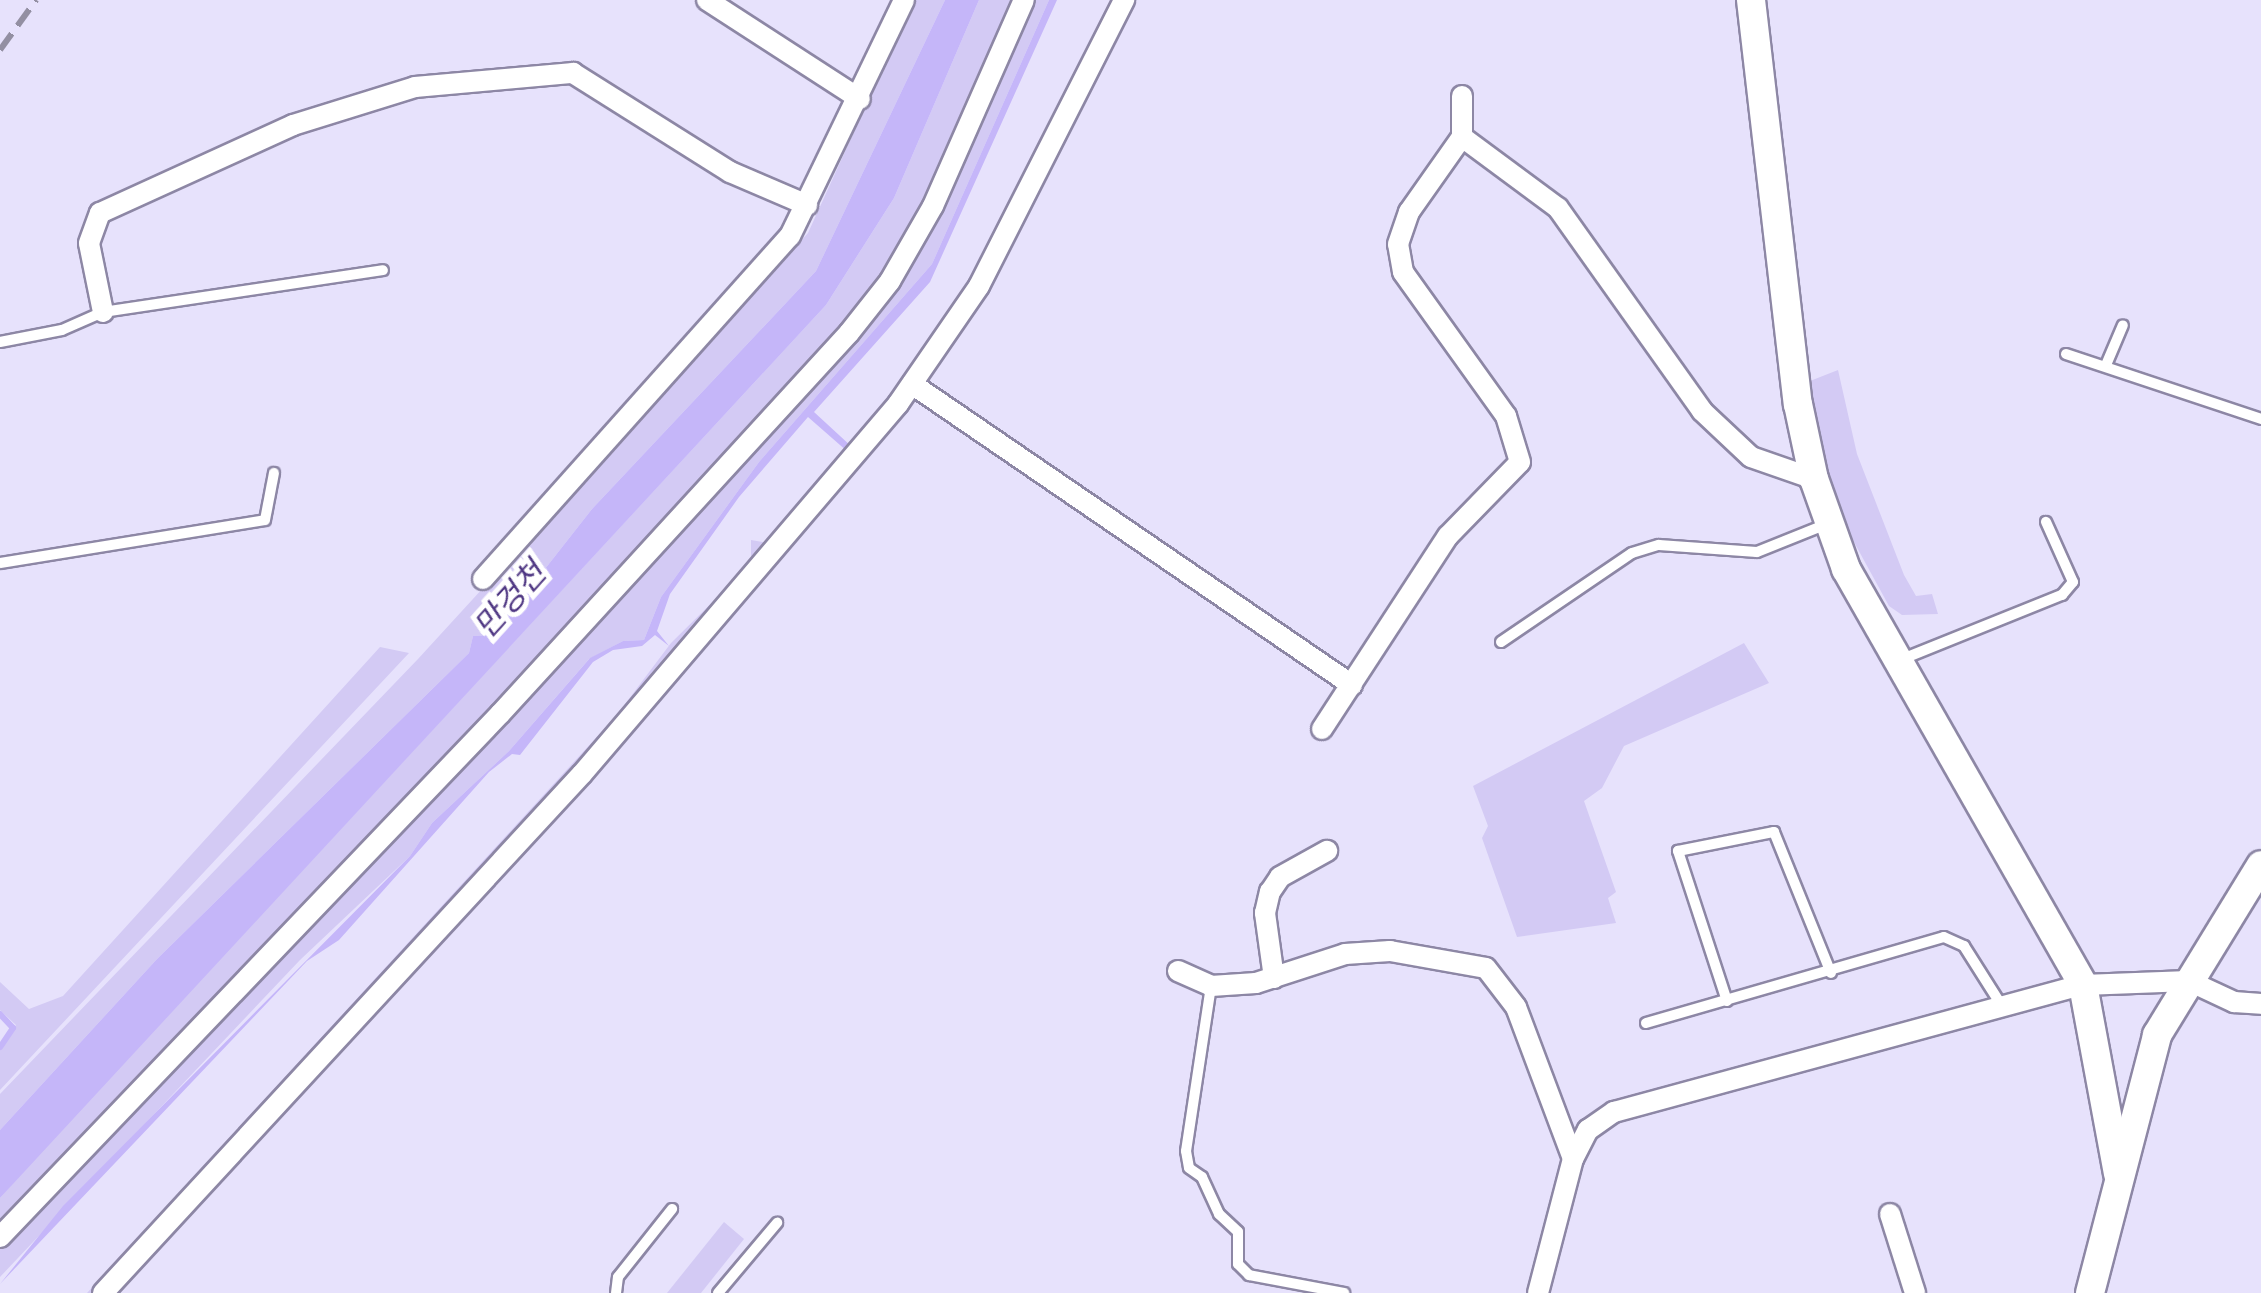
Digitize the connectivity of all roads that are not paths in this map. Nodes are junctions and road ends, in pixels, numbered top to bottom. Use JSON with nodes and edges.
{"nodes":[{"id":1,"x":707,"y":0,"type":"edge"},
{"id":2,"x":904,"y":0,"type":"edge"},
{"id":3,"x":1024,"y":0,"type":"edge"},
{"id":4,"x":1124,"y":0,"type":"edge"},
{"id":5,"x":1751,"y":0,"type":"edge"},
{"id":6,"x":1462,"y":96,"type":"dead end"},
{"id":7,"x":860,"y":98,"type":"junction"},
{"id":8,"x":1462,"y":137,"type":"junction"},
{"id":9,"x":807,"y":206,"type":"junction"},
{"id":10,"x":383,"y":270,"type":"dead end"},
{"id":11,"x":103,"y":312,"type":"junction"},
{"id":12,"x":2123,"y":325,"type":"dead end"},
{"id":13,"x":0,"y":342,"type":"edge"},
{"id":14,"x":2066,"y":354,"type":"dead end"},
{"id":15,"x":2106,"y":365,"type":"junction"},
{"id":16,"x":912,"y":384,"type":"junction"},
{"id":17,"x":2261,"y":419,"type":"edge"},
{"id":18,"x":274,"y":472,"type":"dead end"},
{"id":19,"x":1814,"y":478,"type":"junction"},
{"id":20,"x":2046,"y":522,"type":"dead end"},
{"id":21,"x":1830,"y":523,"type":"junction"},
{"id":22,"x":0,"y":563,"type":"edge"},
{"id":23,"x":483,"y":579,"type":"dead end"},
{"id":24,"x":1501,"y":642,"type":"dead end"},
{"id":25,"x":1900,"y":660,"type":"junction"},
{"id":26,"x":1352,"y":685,"type":"junction"},
{"id":27,"x":1322,"y":729,"type":"dead end"},
{"id":28,"x":1326,"y":851,"type":"dead end"},
{"id":29,"x":2261,"y":865,"type":"edge"},
{"id":30,"x":1178,"y":972,"type":"dead end"},
{"id":31,"x":1831,"y":973,"type":"junction"},
{"id":32,"x":1274,"y":978,"type":"junction"},
{"id":33,"x":2189,"y":981,"type":"junction"},
{"id":34,"x":2084,"y":984,"type":"junction"},
{"id":35,"x":1211,"y":986,"type":"junction"},
{"id":36,"x":1728,"y":1001,"type":"junction"},
{"id":37,"x":2261,"y":1004,"type":"edge"},
{"id":38,"x":2002,"y":1006,"type":"junction"},
{"id":39,"x":1646,"y":1024,"type":"dead end"},
{"id":40,"x":1573,"y":1159,"type":"junction"},
{"id":41,"x":2118,"y":1174,"type":"junction"},
{"id":42,"x":672,"y":1208,"type":"dead end"},
{"id":43,"x":1890,"y":1214,"type":"dead end"},
{"id":44,"x":776,"y":1223,"type":"dead end"},
{"id":45,"x":0,"y":1237,"type":"edge"},
{"id":46,"x":103,"y":1293,"type":"edge"},
{"id":47,"x":616,"y":1293,"type":"edge"},
{"id":48,"x":718,"y":1293,"type":"edge"},
{"id":49,"x":1344,"y":1293,"type":"edge"},
{"id":50,"x":1538,"y":1293,"type":"edge"},
{"id":51,"x":1915,"y":1293,"type":"edge"},
{"id":52,"x":2090,"y":1293,"type":"edge"}],
"edges":[{"from":1,"to":7,"type":"street"},
{"from":2,"to":7,"type":"street"},
{"from":3,"to":45,"type":"street"},
{"from":4,"to":16,"type":"street"},
{"from":5,"to":19,"type":"street"},
{"from":6,"to":8,"type":"street"},
{"from":7,"to":9,"type":"street"},
{"from":8,"to":19,"type":"street"},
{"from":8,"to":26,"type":"street"},
{"from":9,"to":11,"type":"street"},
{"from":9,"to":23,"type":"street"},
{"from":10,"to":11,"type":"lane"},
{"from":11,"to":13,"type":"lane"},
{"from":12,"to":15,"type":"lane"},
{"from":14,"to":15,"type":"lane"},
{"from":15,"to":17,"type":"lane"},
{"from":16,"to":26,"type":"street"},
{"from":16,"to":46,"type":"street"},
{"from":18,"to":22,"type":"lane"},
{"from":19,"to":21,"type":"street"},
{"from":20,"to":25,"type":"lane"},
{"from":21,"to":24,"type":"lane"},
{"from":21,"to":25,"type":"street"},
{"from":25,"to":34,"type":"street"},
{"from":26,"to":27,"type":"street"},
{"from":28,"to":32,"type":"street"},
{"from":29,"to":33,"type":"street"},
{"from":30,"to":35,"type":"street"},
{"from":31,"to":36,"type":"lane"},
{"from":31,"to":36,"type":"lane"},
{"from":31,"to":38,"type":"lane"},
{"from":32,"to":35,"type":"street"},
{"from":32,"to":40,"type":"street"},
{"from":33,"to":34,"type":"street"},
{"from":33,"to":37,"type":"street"},
{"from":33,"to":41,"type":"street"},
{"from":34,"to":38,"type":"street"},
{"from":34,"to":41,"type":"street"},
{"from":35,"to":49,"type":"lane"},
{"from":36,"to":39,"type":"lane"},
{"from":38,"to":40,"type":"street"},
{"from":40,"to":50,"type":"street"},
{"from":41,"to":52,"type":"street"},
{"from":42,"to":47,"type":"lane"},
{"from":43,"to":51,"type":"street"},
{"from":44,"to":48,"type":"lane"}]}
